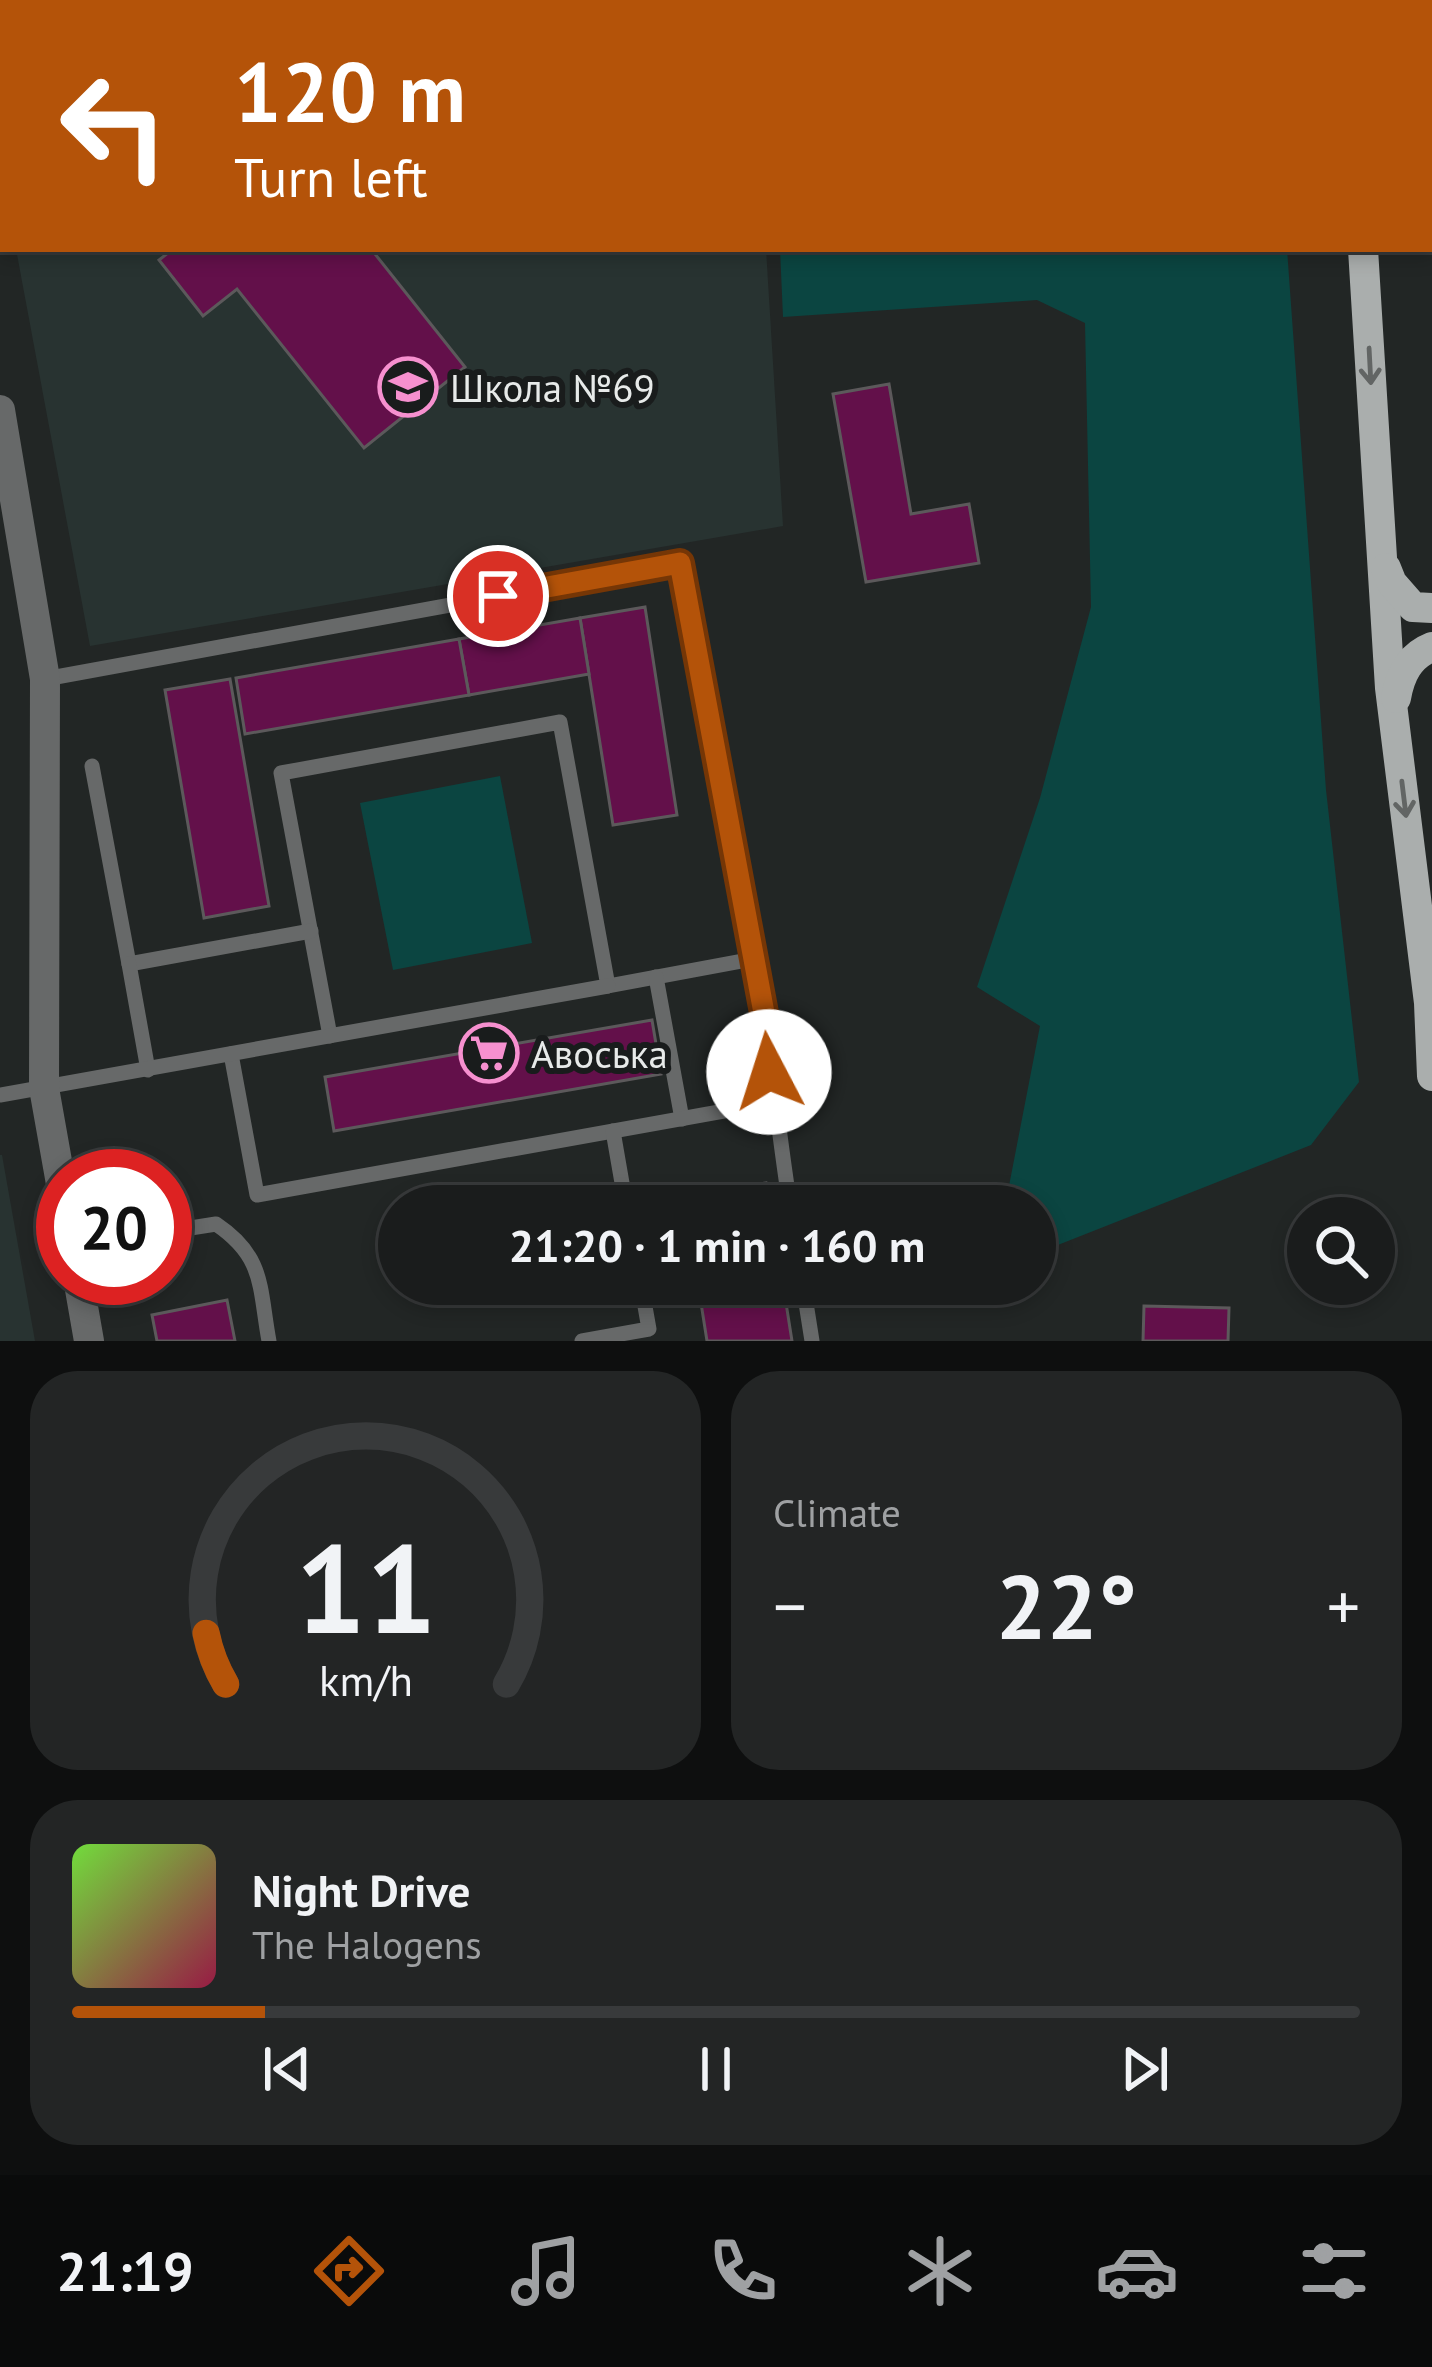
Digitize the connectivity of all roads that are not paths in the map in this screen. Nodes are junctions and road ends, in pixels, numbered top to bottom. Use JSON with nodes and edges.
{"nodes":[{"id":1,"x":1363,"y":252,"type":"edge"},
{"id":2,"x":0,"y":410,"type":"edge"},
{"id":3,"x":1381,"y":557,"type":"junction"},
{"id":4,"x":1432,"y":608,"type":"edge"},
{"id":5,"x":1432,"y":647,"type":"edge"},
{"id":6,"x":45,"y":679,"type":"junction"},
{"id":7,"x":1394,"y":717,"type":"junction"},
{"id":8,"x":92,"y":766,"type":"dead end"},
{"id":9,"x":311,"y":932,"type":"junction"},
{"id":10,"x":753,"y":959,"type":"junction"},
{"id":11,"x":129,"y":964,"type":"junction"},
{"id":12,"x":656,"y":977,"type":"junction"},
{"id":13,"x":608,"y":986,"type":"junction"},
{"id":14,"x":330,"y":1036,"type":"junction"},
{"id":15,"x":231,"y":1054,"type":"junction"},
{"id":16,"x":148,"y":1070,"type":"junction"},
{"id":17,"x":1432,"y":1076,"type":"edge"},
{"id":18,"x":44,"y":1088,"type":"junction"},
{"id":19,"x":0,"y":1096,"type":"edge"},
{"id":20,"x":774,"y":1102,"type":"junction"},
{"id":21,"x":682,"y":1118,"type":"junction"},
{"id":22,"x":613,"y":1131,"type":"junction"},
{"id":23,"x":55,"y":1149,"type":"edge"},
{"id":24,"x":622,"y":1185,"type":"edge"},
{"id":25,"x":787,"y":1185,"type":"edge"},
{"id":26,"x":192,"y":1228,"type":"edge"},
{"id":27,"x":83,"y":1305,"type":"edge"},
{"id":28,"x":644,"y":1305,"type":"edge"},
{"id":29,"x":806,"y":1305,"type":"edge"},
{"id":30,"x":89,"y":1341,"type":"edge"},
{"id":31,"x":269,"y":1341,"type":"edge"},
{"id":32,"x":582,"y":1341,"type":"edge"},
{"id":33,"x":812,"y":1341,"type":"edge"}],
"edges":[{"from":1,"to":3,"type":"main road","one_way":true},
{"from":2,"to":6,"type":"street"},
{"from":3,"to":4,"type":"main road"},
{"from":3,"to":7,"type":"main road"},
{"from":5,"to":7,"type":"main road"},
{"from":6,"to":10,"type":"lane"},
{"from":6,"to":18,"type":"street"},
{"from":7,"to":17,"type":"main road","one_way":true},
{"from":8,"to":11,"type":"lane"},
{"from":9,"to":11,"type":"lane"},
{"from":9,"to":13,"type":"lane"},
{"from":9,"to":14,"type":"lane"},
{"from":10,"to":12,"type":"lane"},
{"from":10,"to":20,"type":"lane"},
{"from":11,"to":16,"type":"lane"},
{"from":12,"to":13,"type":"lane"},
{"from":12,"to":21,"type":"lane"},
{"from":13,"to":14,"type":"lane"},
{"from":14,"to":15,"type":"lane"},
{"from":15,"to":16,"type":"lane"},
{"from":15,"to":22,"type":"lane"},
{"from":16,"to":18,"type":"lane"},
{"from":18,"to":19,"type":"lane"},
{"from":18,"to":23,"type":"street"},
{"from":20,"to":21,"type":"lane"},
{"from":20,"to":25,"type":"lane"},
{"from":21,"to":22,"type":"lane"},
{"from":22,"to":24,"type":"lane"},
{"from":26,"to":31,"type":"lane"},
{"from":27,"to":30,"type":"street"},
{"from":28,"to":32,"type":"lane"},
{"from":29,"to":33,"type":"lane"}]}
